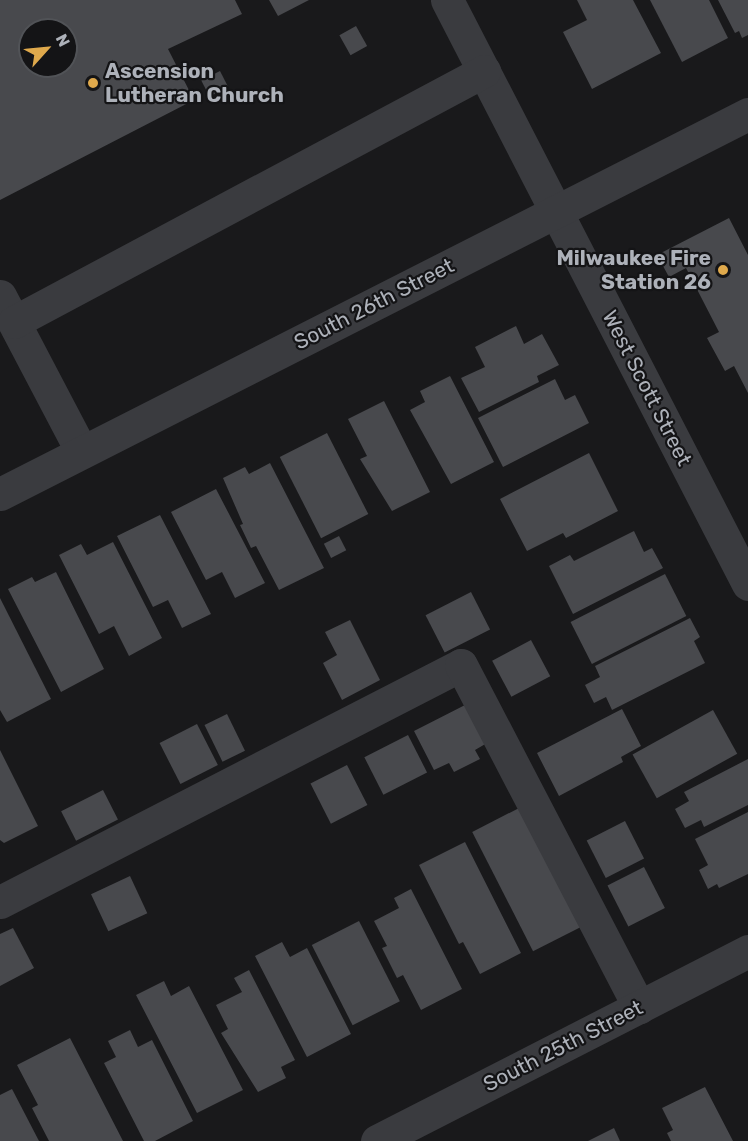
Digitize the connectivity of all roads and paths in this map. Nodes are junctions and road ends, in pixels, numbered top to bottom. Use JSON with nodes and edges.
{"nodes":[{"id":1,"x":447,"y":0,"type":"edge"},
{"id":2,"x":484,"y":71,"type":"junction"},
{"id":3,"x":748,"y":114,"type":"edge"},
{"id":4,"x":556,"y":211,"type":"junction"},
{"id":5,"x":7,"y":309,"type":"edge"},
{"id":6,"x":82,"y":452,"type":"junction"},
{"id":7,"x":0,"y":494,"type":"edge"},
{"id":8,"x":738,"y":541,"type":"edge"},
{"id":9,"x":748,"y":584,"type":"edge"},
{"id":10,"x":0,"y":902,"type":"edge"},
{"id":11,"x":748,"y":951,"type":"edge"},
{"id":12,"x":639,"y":1007,"type":"junction"},
{"id":13,"x":377,"y":1141,"type":"edge"}],
"edges":[{"from":1,"to":2,"type":"street","name":"West Scott Street"},
{"from":2,"to":4,"type":"street","name":"West Scott Street"},
{"from":2,"to":5,"type":"street"},
{"from":3,"to":4,"type":"street","name":"South 26th Street"},
{"from":4,"to":6,"type":"street","name":"South 26th Street"},
{"from":4,"to":8,"type":"street","name":"West Scott Street"},
{"from":5,"to":6,"type":"street"},
{"from":6,"to":7,"type":"street","name":"South 26th Street"},
{"from":8,"to":9,"type":"street","name":"West Scott Street"},
{"from":10,"to":12,"type":"street"},
{"from":11,"to":12,"type":"street","name":"South 25th Street"},
{"from":12,"to":13,"type":"street","name":"South 25th Street"}]}
